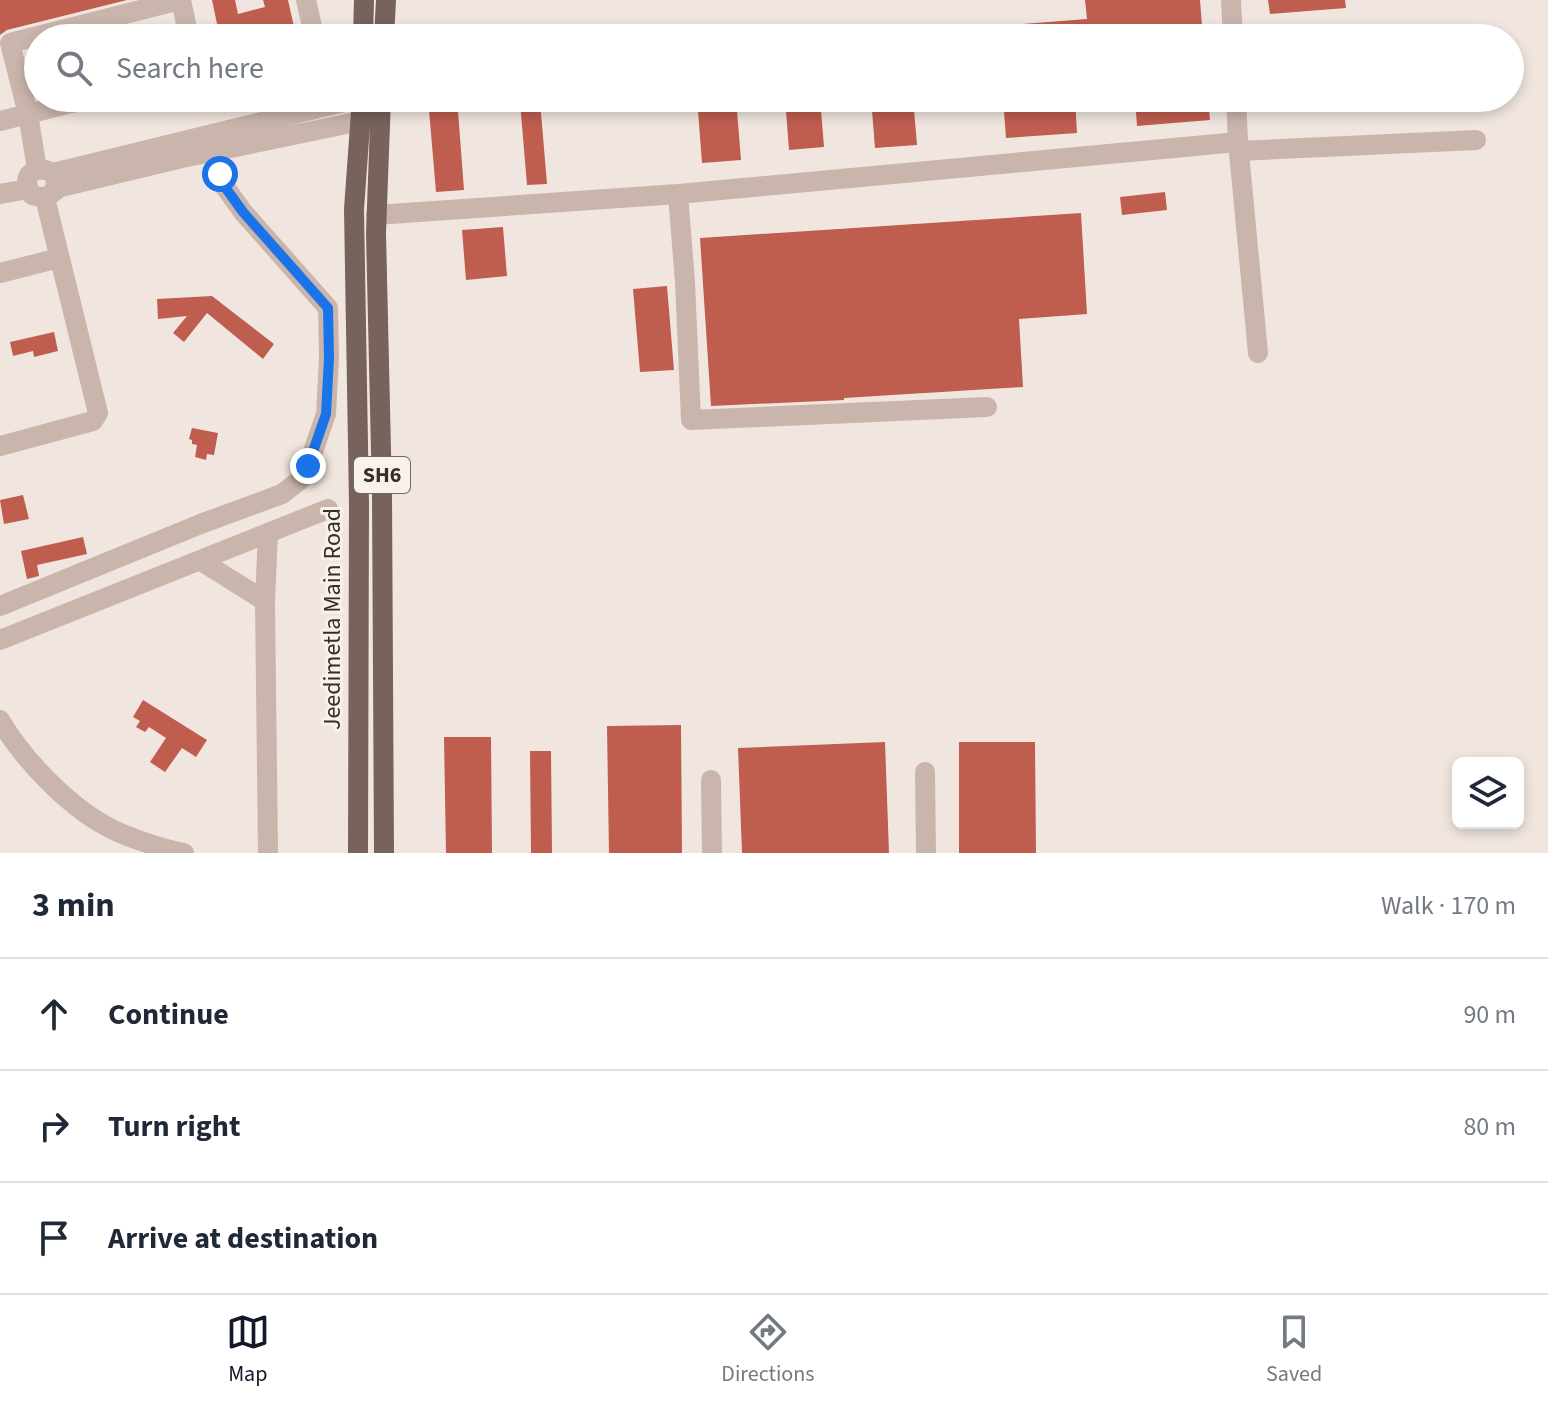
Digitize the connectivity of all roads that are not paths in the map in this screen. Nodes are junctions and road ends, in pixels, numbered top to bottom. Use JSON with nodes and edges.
{"nodes":[{"id":1,"x":180,"y":0,"type":"edge"},
{"id":2,"x":306,"y":0,"type":"edge"},
{"id":3,"x":364,"y":0,"type":"edge"},
{"id":4,"x":386,"y":0,"type":"edge"},
{"id":5,"x":1231,"y":0,"type":"edge"},
{"id":6,"x":85,"y":24,"type":"edge"},
{"id":7,"x":186,"y":24,"type":"edge"},
{"id":8,"x":311,"y":24,"type":"edge"},
{"id":9,"x":363,"y":24,"type":"edge"},
{"id":10,"x":385,"y":24,"type":"edge"},
{"id":11,"x":1232,"y":24,"type":"edge"},
{"id":12,"x":5,"y":44,"type":"edge"},
{"id":13,"x":24,"y":102,"type":"edge"},
{"id":14,"x":36,"y":112,"type":"edge"},
{"id":15,"x":309,"y":112,"type":"edge"},
{"id":16,"x":361,"y":112,"type":"edge"},
{"id":17,"x":380,"y":112,"type":"edge"},
{"id":18,"x":1237,"y":112,"type":"edge"},
{"id":19,"x":28,"y":114,"type":"junction"},
{"id":20,"x":0,"y":121,"type":"edge"},
{"id":21,"x":361,"y":121,"type":"junction"},
{"id":22,"x":1476,"y":140,"type":"dead end"},
{"id":23,"x":1239,"y":146,"type":"junction"},
{"id":24,"x":214,"y":151,"type":"junction"},
{"id":25,"x":44,"y":183,"type":"junction"},
{"id":26,"x":0,"y":194,"type":"edge"},
{"id":27,"x":678,"y":194,"type":"junction"},
{"id":28,"x":376,"y":215,"type":"junction"},
{"id":29,"x":59,"y":258,"type":"junction"},
{"id":30,"x":0,"y":273,"type":"edge"},
{"id":31,"x":1258,"y":353,"type":"dead end"},
{"id":32,"x":987,"y":407,"type":"dead end"},
{"id":33,"x":0,"y":446,"type":"edge"},
{"id":34,"x":328,"y":509,"type":"dead end"},
{"id":35,"x":268,"y":533,"type":"junction"},
{"id":36,"x":201,"y":561,"type":"junction"},
{"id":37,"x":265,"y":601,"type":"junction"},
{"id":38,"x":0,"y":606,"type":"edge"},
{"id":39,"x":0,"y":640,"type":"edge"},
{"id":40,"x":0,"y":720,"type":"edge"},
{"id":41,"x":925,"y":772,"type":"dead end"},
{"id":42,"x":711,"y":780,"type":"dead end"},
{"id":43,"x":184,"y":853,"type":"edge"},
{"id":44,"x":268,"y":853,"type":"edge"},
{"id":45,"x":358,"y":853,"type":"edge"},
{"id":46,"x":384,"y":853,"type":"edge"},
{"id":47,"x":712,"y":853,"type":"edge"},
{"id":48,"x":926,"y":853,"type":"edge"}],
"edges":[{"from":1,"to":6,"type":"street"},
{"from":1,"to":7,"type":"street"},
{"from":2,"to":8,"type":"street"},
{"from":3,"to":9,"type":"main road"},
{"from":4,"to":10,"type":"main road"},
{"from":5,"to":11,"type":"street"},
{"from":12,"to":13,"type":"street"},
{"from":14,"to":19,"type":"street"},
{"from":15,"to":25,"type":"street"},
{"from":16,"to":21,"type":"main road","name":"Jeedimetla Main Road","number":"SH6"},
{"from":17,"to":28,"type":"main road","name":"Jeedimetla Main Road","number":"SH6"},
{"from":18,"to":23,"type":"street"},
{"from":19,"to":20,"type":"street"},
{"from":19,"to":25,"type":"street"},
{"from":21,"to":24,"type":"street"},
{"from":21,"to":45,"type":"main road","name":"Jeedimetla Main Road","number":"SH6"},
{"from":22,"to":23,"type":"street"},
{"from":23,"to":27,"type":"street"},
{"from":23,"to":31,"type":"street"},
{"from":24,"to":25,"type":"street"},
{"from":24,"to":38,"type":"street"},
{"from":25,"to":26,"type":"street"},
{"from":25,"to":29,"type":"street"},
{"from":27,"to":28,"type":"street"},
{"from":27,"to":32,"type":"street"},
{"from":28,"to":46,"type":"main road","name":"Jeedimetla Main Road","number":"SH6"},
{"from":29,"to":30,"type":"street"},
{"from":29,"to":33,"type":"street"},
{"from":34,"to":35,"type":"street"},
{"from":35,"to":36,"type":"street"},
{"from":35,"to":37,"type":"street"},
{"from":36,"to":37,"type":"street"},
{"from":36,"to":39,"type":"street"},
{"from":37,"to":44,"type":"street"},
{"from":40,"to":43,"type":"street"},
{"from":41,"to":48,"type":"street"},
{"from":42,"to":47,"type":"street"}]}
